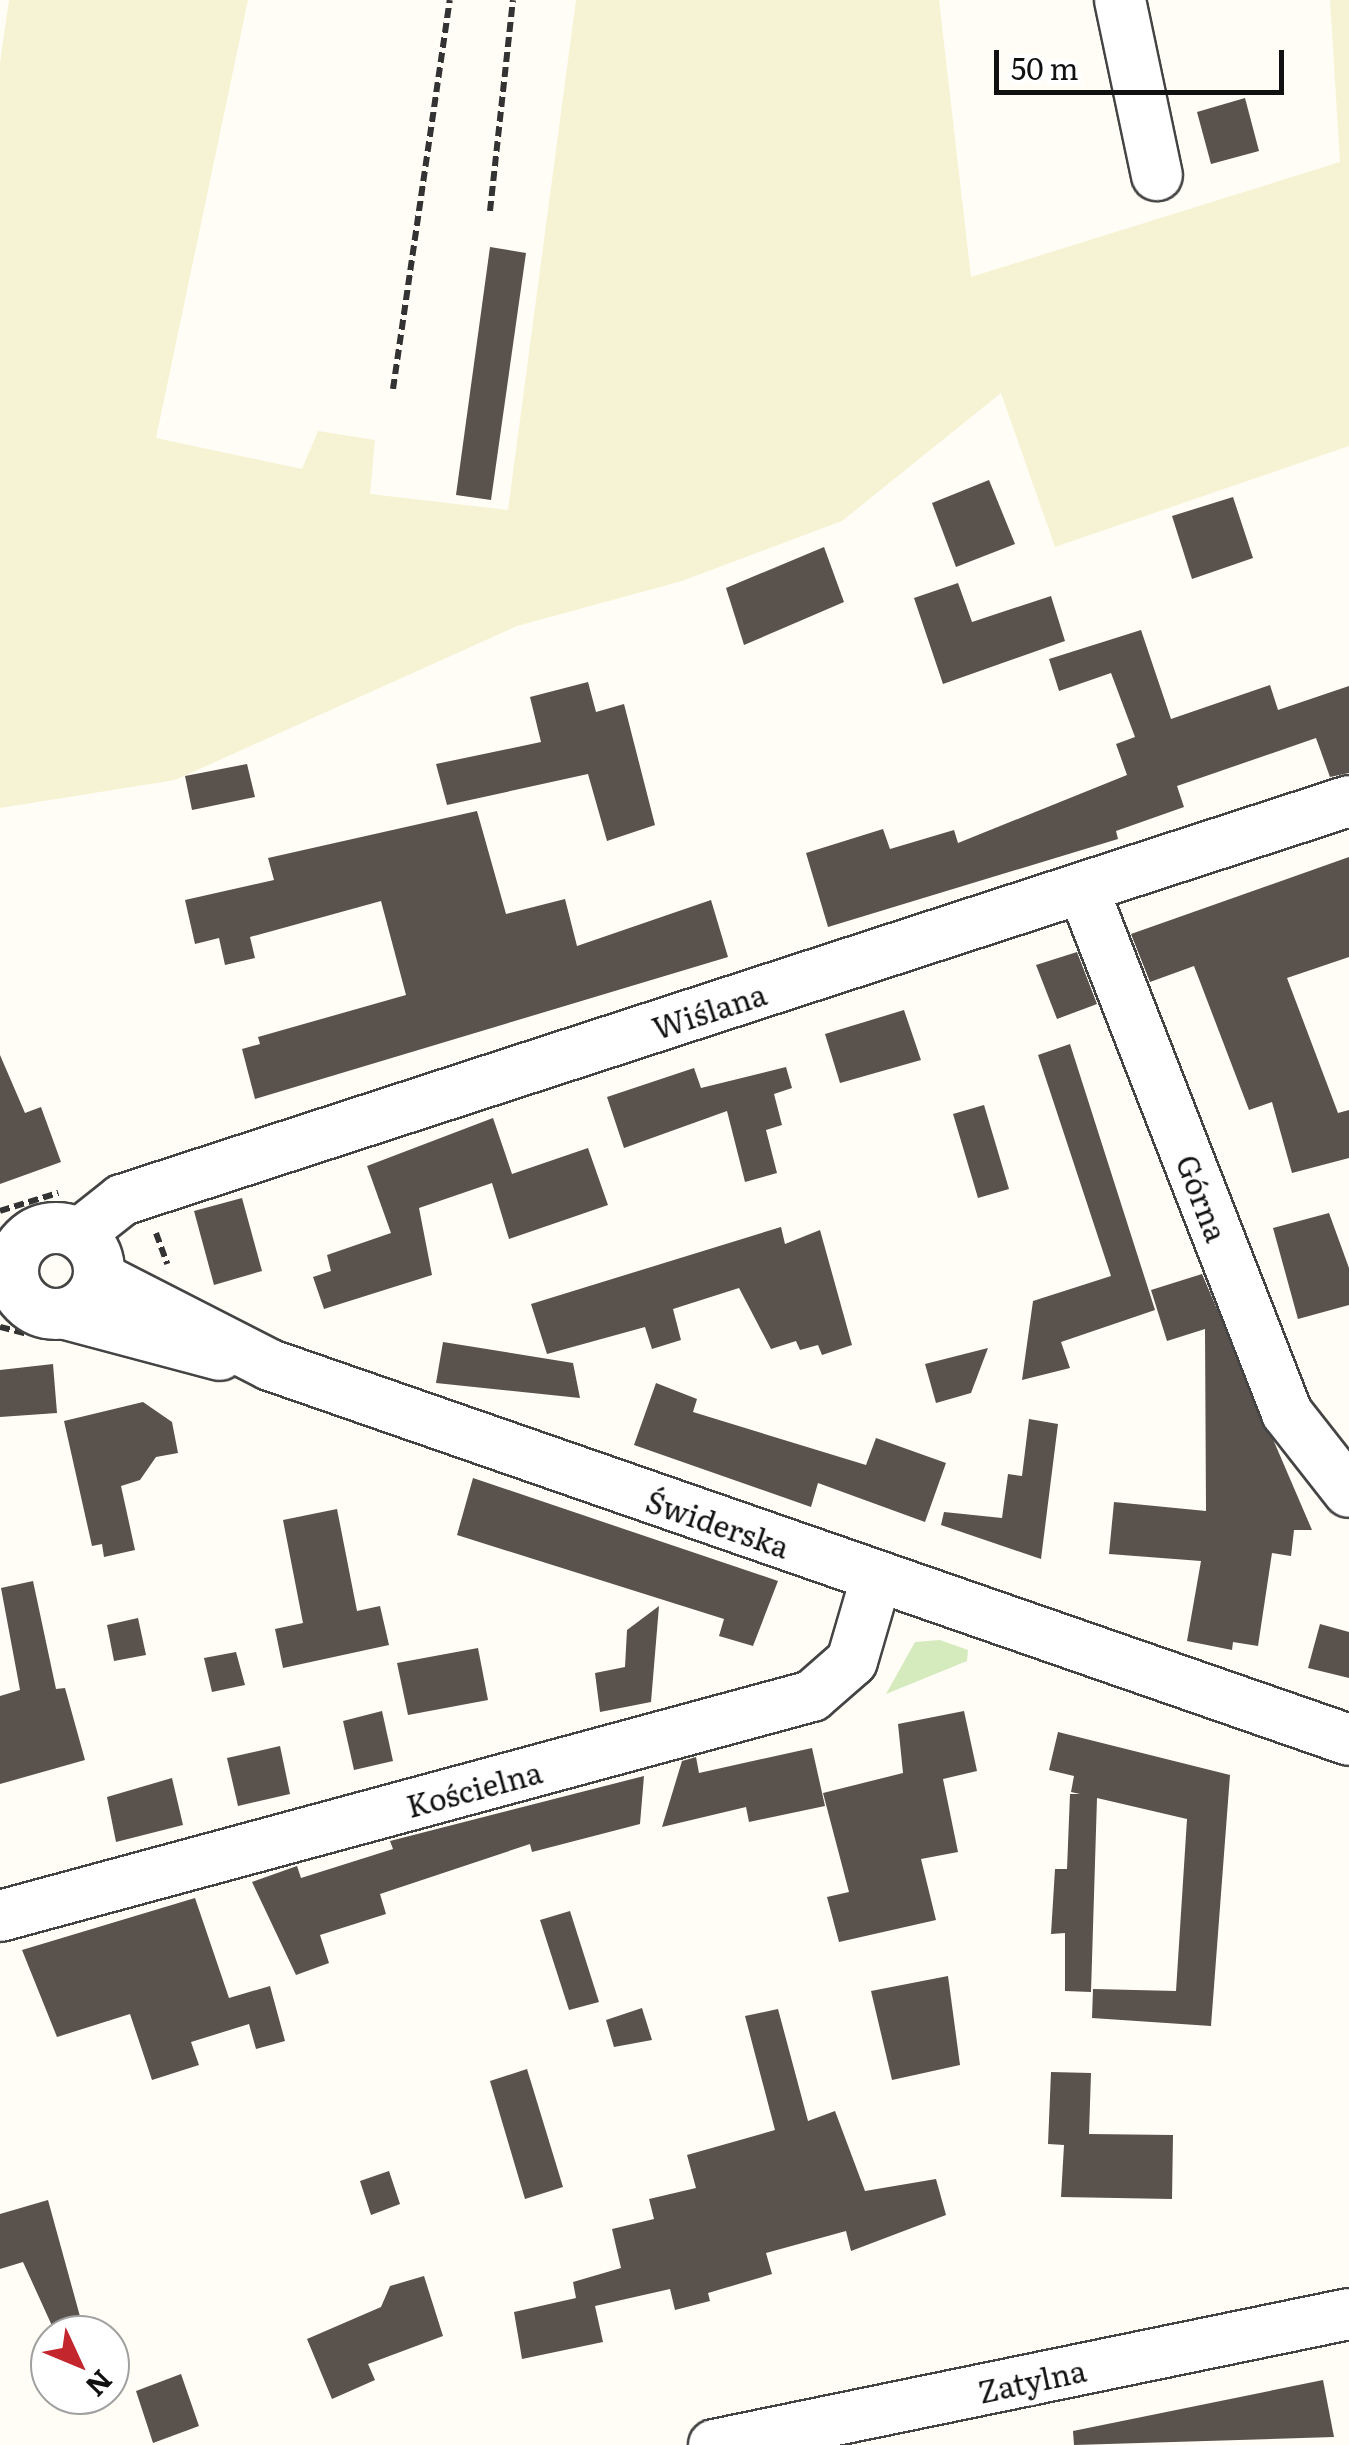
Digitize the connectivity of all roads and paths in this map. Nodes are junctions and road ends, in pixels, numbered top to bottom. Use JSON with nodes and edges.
{"nodes":[{"id":1,"x":450,"y":0,"type":"edge"},
{"id":2,"x":514,"y":0,"type":"edge"},
{"id":3,"x":1120,"y":0,"type":"edge"},
{"id":4,"x":1157,"y":176,"type":"dead end"},
{"id":5,"x":490,"y":211,"type":"dead end"},
{"id":6,"x":393,"y":389,"type":"dead end"},
{"id":7,"x":1349,"y":801,"type":"edge"},
{"id":8,"x":1083,"y":889,"type":"junction"},
{"id":9,"x":79,"y":1234,"type":"junction"},
{"id":10,"x":100,"y":1278,"type":"junction"},
{"id":11,"x":7,"y":1279,"type":"edge"},
{"id":12,"x":66,"y":1314,"type":"junction"},
{"id":13,"x":270,"y":1365,"type":"junction"},
{"id":14,"x":1349,"y":1492,"type":"edge"},
{"id":15,"x":876,"y":1579,"type":"junction"},
{"id":16,"x":1348,"y":1735,"type":"edge"},
{"id":17,"x":0,"y":1916,"type":"edge"},
{"id":18,"x":1349,"y":2314,"type":"edge"},
{"id":19,"x":714,"y":2445,"type":"edge"}],
"edges":[{"from":1,"to":6,"type":"path"},
{"from":2,"to":5,"type":"path"},
{"from":3,"to":4,"type":"street"},
{"from":7,"to":8,"type":"street","name":"Wiślana"},
{"from":8,"to":9,"type":"street","name":"Wiślana"},
{"from":8,"to":14,"type":"street","name":"Górna"},
{"from":9,"to":10,"type":"street"},
{"from":9,"to":11,"type":"street"},
{"from":10,"to":12,"type":"street"},
{"from":10,"to":13,"type":"street","name":"Świderska"},
{"from":11,"to":12,"type":"street"},
{"from":12,"to":13,"type":"street"},
{"from":13,"to":15,"type":"street","name":"Świderska"},
{"from":15,"to":16,"type":"street","name":"Świderska"},
{"from":15,"to":17,"type":"street","name":"Kościelna"},
{"from":18,"to":19,"type":"street","name":"Zatylna"}]}
